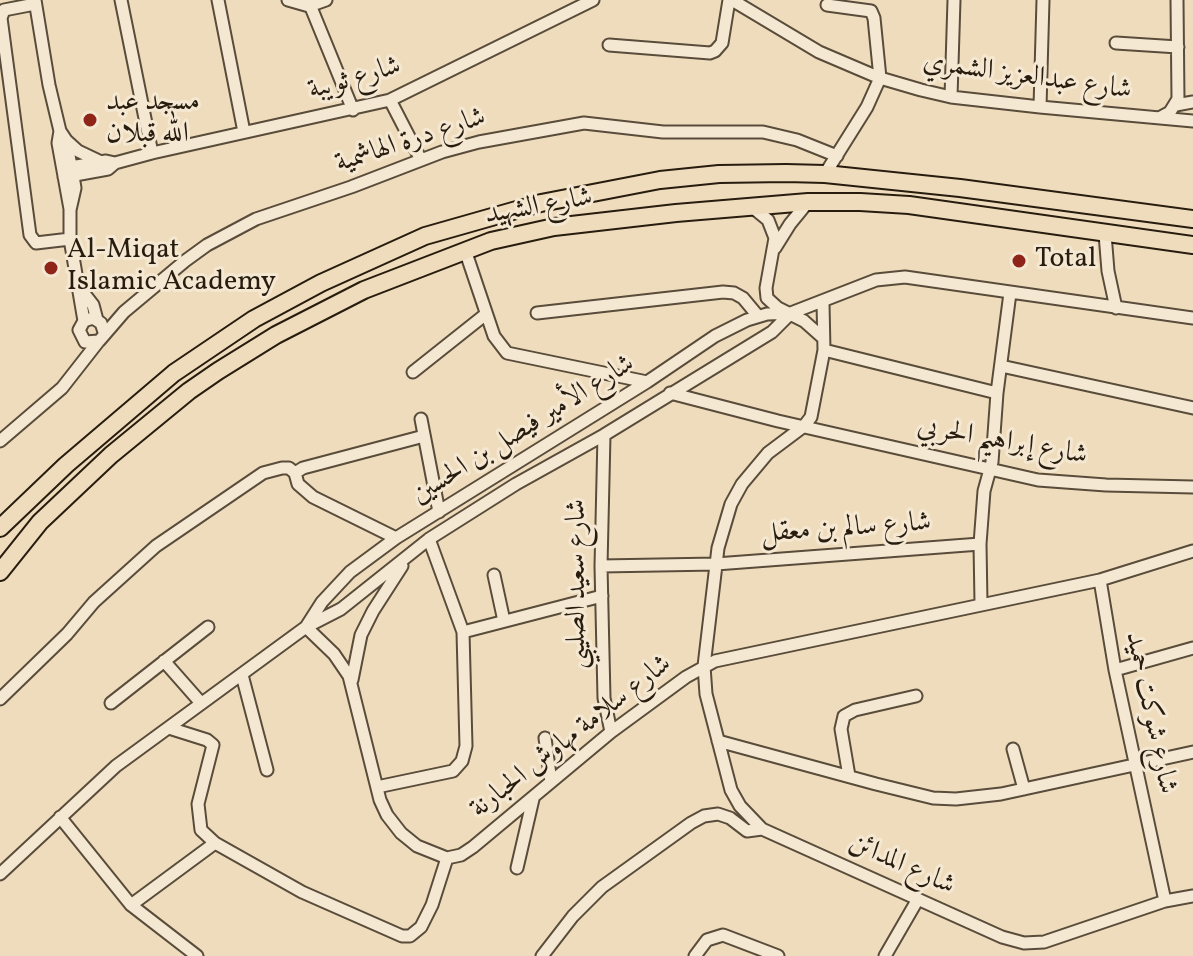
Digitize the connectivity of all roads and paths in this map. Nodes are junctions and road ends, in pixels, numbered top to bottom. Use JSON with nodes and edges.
{"nodes":[{"id":1,"x":121,"y":0,"type":"edge"},
{"id":2,"x":218,"y":0,"type":"edge"},
{"id":3,"x":288,"y":0,"type":"edge"},
{"id":4,"x":326,"y":0,"type":"edge"},
{"id":5,"x":593,"y":0,"type":"edge"},
{"id":6,"x":730,"y":0,"type":"edge"},
{"id":7,"x":954,"y":0,"type":"edge"},
{"id":8,"x":1043,"y":0,"type":"edge"},
{"id":9,"x":1177,"y":0,"type":"edge"},
{"id":10,"x":35,"y":2,"type":"edge"},
{"id":11,"x":308,"y":3,"type":"edge"},
{"id":12,"x":827,"y":5,"type":"dead end"},
{"id":13,"x":1116,"y":43,"type":"dead end"},
{"id":14,"x":609,"y":45,"type":"dead end"},
{"id":15,"x":1178,"y":47,"type":"junction"},
{"id":16,"x":880,"y":78,"type":"junction"},
{"id":17,"x":951,"y":97,"type":"junction"},
{"id":18,"x":390,"y":100,"type":"junction"},
{"id":19,"x":1193,"y":102,"type":"edge"},
{"id":20,"x":1176,"y":105,"type":"junction"},
{"id":21,"x":1040,"y":107,"type":"junction"},
{"id":22,"x":353,"y":110,"type":"junction"},
{"id":23,"x":1154,"y":119,"type":"junction"},
{"id":24,"x":1193,"y":121,"type":"edge"},
{"id":25,"x":244,"y":132,"type":"junction"},
{"id":26,"x":63,"y":136,"type":"junction"},
{"id":27,"x":152,"y":153,"type":"junction"},
{"id":28,"x":837,"y":156,"type":"junction"},
{"id":29,"x":421,"y":160,"type":"junction"},
{"id":30,"x":100,"y":162,"type":"junction"},
{"id":31,"x":115,"y":163,"type":"junction"},
{"id":32,"x":67,"y":172,"type":"junction"},
{"id":33,"x":825,"y":174,"type":"junction"},
{"id":34,"x":808,"y":202,"type":"junction"},
{"id":35,"x":752,"y":207,"type":"junction"},
{"id":36,"x":1193,"y":219,"type":"edge"},
{"id":37,"x":1105,"y":234,"type":"junction"},
{"id":38,"x":70,"y":239,"type":"junction"},
{"id":39,"x":1193,"y":245,"type":"edge"},
{"id":40,"x":775,"y":248,"type":"junction"},
{"id":41,"x":465,"y":250,"type":"junction"},
{"id":42,"x":80,"y":287,"type":"junction"},
{"id":43,"x":1010,"y":293,"type":"junction"},
{"id":44,"x":823,"y":303,"type":"junction"},
{"id":45,"x":1116,"y":308,"type":"junction"},
{"id":46,"x":537,"y":313,"type":"dead end"},
{"id":47,"x":791,"y":313,"type":"junction"},
{"id":48,"x":486,"y":314,"type":"junction"},
{"id":49,"x":758,"y":316,"type":"junction"},
{"id":50,"x":1193,"y":318,"type":"edge"},
{"id":51,"x":84,"y":321,"type":"junction"},
{"id":52,"x":100,"y":328,"type":"junction"},
{"id":53,"x":79,"y":334,"type":"junction"},
{"id":54,"x":822,"y":337,"type":"junction"},
{"id":55,"x":824,"y":350,"type":"junction"},
{"id":56,"x":1001,"y":366,"type":"junction"},
{"id":57,"x":413,"y":372,"type":"dead end"},
{"id":58,"x":74,"y":373,"type":"junction"},
{"id":59,"x":647,"y":382,"type":"junction"},
{"id":60,"x":670,"y":393,"type":"junction"},
{"id":61,"x":997,"y":393,"type":"junction"},
{"id":62,"x":1193,"y":408,"type":"edge"},
{"id":63,"x":421,"y":419,"type":"dead end"},
{"id":64,"x":804,"y":426,"type":"junction"},
{"id":65,"x":604,"y":435,"type":"junction"},
{"id":66,"x":424,"y":436,"type":"junction"},
{"id":67,"x":0,"y":441,"type":"edge"},
{"id":68,"x":990,"y":471,"type":"junction"},
{"id":69,"x":295,"y":473,"type":"junction"},
{"id":70,"x":1193,"y":487,"type":"edge"},
{"id":71,"x":439,"y":512,"type":"junction"},
{"id":72,"x":0,"y":528,"type":"edge"},
{"id":73,"x":396,"y":538,"type":"junction"},
{"id":74,"x":429,"y":539,"type":"junction"},
{"id":75,"x":980,"y":544,"type":"junction"},
{"id":76,"x":1193,"y":551,"type":"edge"},
{"id":77,"x":406,"y":559,"type":"junction"},
{"id":78,"x":716,"y":564,"type":"junction"},
{"id":79,"x":601,"y":566,"type":"junction"},
{"id":80,"x":0,"y":572,"type":"edge"},
{"id":81,"x":494,"y":575,"type":"dead end"},
{"id":82,"x":1100,"y":580,"type":"junction"},
{"id":83,"x":602,"y":596,"type":"junction"},
{"id":84,"x":981,"y":603,"type":"junction"},
{"id":85,"x":504,"y":621,"type":"junction"},
{"id":86,"x":208,"y":627,"type":"dead end"},
{"id":87,"x":306,"y":627,"type":"junction"},
{"id":88,"x":463,"y":632,"type":"junction"},
{"id":89,"x":1193,"y":648,"type":"edge"},
{"id":90,"x":164,"y":661,"type":"junction"},
{"id":91,"x":704,"y":666,"type":"junction"},
{"id":92,"x":1115,"y":670,"type":"junction"},
{"id":93,"x":242,"y":675,"type":"junction"},
{"id":94,"x":351,"y":685,"type":"junction"},
{"id":95,"x":916,"y":696,"type":"dead end"},
{"id":96,"x":0,"y":699,"type":"edge"},
{"id":97,"x":111,"y":703,"type":"dead end"},
{"id":98,"x":201,"y":703,"type":"junction"},
{"id":99,"x":169,"y":728,"type":"junction"},
{"id":100,"x":611,"y":732,"type":"junction"},
{"id":101,"x":545,"y":738,"type":"dead end"},
{"id":102,"x":718,"y":741,"type":"junction"},
{"id":103,"x":1013,"y":749,"type":"dead end"},
{"id":104,"x":1193,"y":752,"type":"edge"},
{"id":105,"x":1135,"y":766,"type":"junction"},
{"id":106,"x":267,"y":770,"type":"dead end"},
{"id":107,"x":849,"y":776,"type":"junction"},
{"id":108,"x":551,"y":782,"type":"junction"},
{"id":109,"x":377,"y":787,"type":"junction"},
{"id":110,"x":1024,"y":789,"type":"junction"},
{"id":111,"x":533,"y":797,"type":"junction"},
{"id":112,"x":60,"y":817,"type":"junction"},
{"id":113,"x":762,"y":829,"type":"junction"},
{"id":114,"x":215,"y":843,"type":"junction"},
{"id":115,"x":447,"y":858,"type":"junction"},
{"id":116,"x":517,"y":868,"type":"dead end"},
{"id":117,"x":0,"y":874,"type":"edge"},
{"id":118,"x":1193,"y":896,"type":"edge"},
{"id":119,"x":918,"y":899,"type":"junction"},
{"id":120,"x":1165,"y":901,"type":"junction"},
{"id":121,"x":131,"y":905,"type":"junction"},
{"id":122,"x":1031,"y":944,"type":"junction"},
{"id":123,"x":197,"y":956,"type":"edge"},
{"id":124,"x":542,"y":956,"type":"edge"},
{"id":125,"x":695,"y":956,"type":"edge"},
{"id":126,"x":778,"y":956,"type":"edge"},
{"id":127,"x":885,"y":956,"type":"edge"},
{"id":128,"x":1024,"y":956,"type":"edge"}],
"edges":[{"from":1,"to":27,"type":"street"},
{"from":2,"to":25,"type":"street"},
{"from":3,"to":11,"type":"street"},
{"from":4,"to":11,"type":"street"},
{"from":5,"to":18,"type":"street","name":"شارع ثويبة"},
{"from":6,"to":14,"type":"street"},
{"from":6,"to":16,"type":"street","name":"شارع عبدالعزيز الشمري"},
{"from":7,"to":17,"type":"street"},
{"from":8,"to":21,"type":"street"},
{"from":9,"to":15,"type":"street"},
{"from":10,"to":26,"type":"street"},
{"from":10,"to":38,"type":"street"},
{"from":11,"to":22,"type":"street"},
{"from":12,"to":16,"type":"street"},
{"from":13,"to":15,"type":"street"},
{"from":15,"to":20,"type":"street"},
{"from":16,"to":17,"type":"street","name":"شارع عبدالعزيز الشمري"},
{"from":16,"to":28,"type":"street"},
{"from":17,"to":21,"type":"street","name":"شارع عبدالعزيز الشمري"},
{"from":18,"to":22,"type":"street","name":"شارع ثويبة"},
{"from":18,"to":29,"type":"street"},
{"from":19,"to":20,"type":"street"},
{"from":20,"to":23,"type":"street"},
{"from":21,"to":23,"type":"street","name":"شارع عبدالعزيز الشمري"},
{"from":22,"to":25,"type":"street","name":"شارع ثويبة"},
{"from":23,"to":24,"type":"street","name":"شارع عبدالعزيز الشمري"},
{"from":25,"to":27,"type":"street","name":"شارع ثويبة"},
{"from":26,"to":30,"type":"street"},
{"from":26,"to":32,"type":"street"},
{"from":27,"to":31,"type":"street","name":"شارع ثويبة"},
{"from":28,"to":29,"type":"street","name":"شارع درة الهاشمية"},
{"from":28,"to":33,"type":"street"},
{"from":29,"to":52,"type":"street","name":"شارع درة الهاشمية"},
{"from":30,"to":31,"type":"street","name":"شارع ثويبة"},
{"from":30,"to":32,"type":"street","name":"شارع ثويبة"},
{"from":31,"to":32,"type":"street","name":"شارع ثويبة"},
{"from":32,"to":38,"type":"street"},
{"from":33,"to":36,"type":"highway","name":"شارع الشهيد"},
{"from":33,"to":72,"type":"highway","name":"شارع الشهيد"},
{"from":34,"to":35,"type":"highway","name":"شارع الشهيد"},
{"from":34,"to":37,"type":"highway","name":"شارع الشهيد"},
{"from":34,"to":40,"type":"street"},
{"from":35,"to":40,"type":"street"},
{"from":35,"to":41,"type":"highway","name":"شارع الشهيد"},
{"from":37,"to":39,"type":"highway","name":"شارع الشهيد"},
{"from":37,"to":45,"type":"street"},
{"from":38,"to":42,"type":"street"},
{"from":40,"to":47,"type":"street"},
{"from":41,"to":48,"type":"street"},
{"from":41,"to":80,"type":"highway","name":"شارع الشهيد"},
{"from":42,"to":51,"type":"street"},
{"from":42,"to":52,"type":"street"},
{"from":43,"to":44,"type":"street","name":"شارع الأمير فيصل بن الحسين"},
{"from":43,"to":45,"type":"street","name":"شارع الأمير فيصل بن الحسين"},
{"from":43,"to":56,"type":"street"},
{"from":44,"to":47,"type":"street","name":"شارع الأمير فيصل بن الحسين"},
{"from":44,"to":54,"type":"street"},
{"from":45,"to":50,"type":"street","name":"شارع الأمير فيصل بن الحسين"},
{"from":46,"to":49,"type":"street"},
{"from":47,"to":49,"type":"street","name":"شارع الأمير فيصل بن الحسين"},
{"from":47,"to":54,"type":"street"},
{"from":47,"to":60,"type":"street","name":"شارع الأمير فيصل بن الحسين"},
{"from":48,"to":57,"type":"street"},
{"from":48,"to":59,"type":"street"},
{"from":49,"to":59,"type":"street","name":"شارع الأمير فيصل بن الحسين"},
{"from":51,"to":52,"type":"street"},
{"from":51,"to":53,"type":"street"},
{"from":52,"to":53,"type":"street"},
{"from":52,"to":58,"type":"street","name":"شارع درة الهاشمية"},
{"from":53,"to":58,"type":"street"},
{"from":54,"to":55,"type":"street"},
{"from":55,"to":61,"type":"street"},
{"from":55,"to":64,"type":"street"},
{"from":56,"to":61,"type":"street"},
{"from":56,"to":62,"type":"street"},
{"from":58,"to":67,"type":"street","name":"شارع درة الهاشمية"},
{"from":59,"to":71,"type":"street","name":"شارع الأمير فيصل بن الحسين"},
{"from":60,"to":64,"type":"street","name":"شارع إبراهيم الحربي"},
{"from":60,"to":65,"type":"street","name":"شارع الأمير فيصل بن الحسين"},
{"from":61,"to":68,"type":"street"},
{"from":63,"to":66,"type":"street"},
{"from":64,"to":68,"type":"street","name":"شارع إبراهيم الحربي"},
{"from":64,"to":78,"type":"street","name":"شارع المدائن"},
{"from":65,"to":74,"type":"street","name":"شارع الأمير فيصل بن الحسين"},
{"from":65,"to":79,"type":"street","name":"شارع سعيد الصليبي"},
{"from":66,"to":69,"type":"street"},
{"from":66,"to":71,"type":"street"},
{"from":68,"to":70,"type":"street","name":"شارع إبراهيم الحربي"},
{"from":68,"to":75,"type":"street"},
{"from":69,"to":73,"type":"street"},
{"from":69,"to":96,"type":"street"},
{"from":71,"to":73,"type":"street","name":"شارع الأمير فيصل بن الحسين"},
{"from":73,"to":87,"type":"street","name":"شارع الأمير فيصل بن الحسين"},
{"from":74,"to":77,"type":"street","name":"شارع الأمير فيصل بن الحسين"},
{"from":74,"to":88,"type":"street"},
{"from":75,"to":78,"type":"street","name":"شارع سالم بن معقل"},
{"from":75,"to":84,"type":"street"},
{"from":76,"to":82,"type":"street","name":"شارع سلامة مهاوش الحبارنة"},
{"from":77,"to":87,"type":"street","name":"شارع الأمير فيصل بن الحسين"},
{"from":77,"to":94,"type":"street"},
{"from":78,"to":79,"type":"street","name":"شارع سالم بن معقل"},
{"from":78,"to":91,"type":"street","name":"شارع المدائن"},
{"from":79,"to":83,"type":"street","name":"شارع سعيد الصليبي"},
{"from":81,"to":85,"type":"street"},
{"from":82,"to":84,"type":"street","name":"شارع سلامة مهاوش الحبارنة"},
{"from":82,"to":92,"type":"street","name":"شارع شوكت حميد"},
{"from":83,"to":85,"type":"street"},
{"from":83,"to":100,"type":"street","name":"شارع سعيد الصليبي"},
{"from":84,"to":91,"type":"street","name":"شارع سلامة مهاوش الحبارنة"},
{"from":85,"to":88,"type":"street"},
{"from":86,"to":90,"type":"street"},
{"from":87,"to":93,"type":"street","name":"شارع الأمير فيصل بن الحسين"},
{"from":87,"to":94,"type":"street"},
{"from":88,"to":109,"type":"street"},
{"from":89,"to":92,"type":"street"},
{"from":90,"to":97,"type":"street"},
{"from":90,"to":98,"type":"street"},
{"from":91,"to":100,"type":"street","name":"شارع سلامة مهاوش الحبارنة"},
{"from":91,"to":102,"type":"street","name":"شارع المدائن"},
{"from":92,"to":105,"type":"street","name":"شارع شوكت حميد"},
{"from":93,"to":98,"type":"street","name":"شارع الأمير فيصل بن الحسين"},
{"from":93,"to":106,"type":"street"},
{"from":94,"to":109,"type":"street"},
{"from":95,"to":107,"type":"street"},
{"from":98,"to":99,"type":"street","name":"شارع الأمير فيصل بن الحسين"},
{"from":99,"to":112,"type":"street","name":"شارع الأمير فيصل بن الحسين"},
{"from":99,"to":114,"type":"street"},
{"from":100,"to":108,"type":"street","name":"شارع سلامة مهاوش الحبارنة"},
{"from":101,"to":108,"type":"street"},
{"from":102,"to":107,"type":"street"},
{"from":102,"to":113,"type":"street","name":"شارع المدائن"},
{"from":103,"to":110,"type":"street"},
{"from":104,"to":105,"type":"street"},
{"from":105,"to":110,"type":"street"},
{"from":105,"to":120,"type":"street","name":"شارع شوكت حميد"},
{"from":107,"to":110,"type":"street"},
{"from":108,"to":111,"type":"street","name":"شارع سلامة مهاوش الحبارنة"},
{"from":109,"to":115,"type":"street"},
{"from":111,"to":115,"type":"street","name":"شارع سلامة مهاوش الحبارنة"},
{"from":111,"to":116,"type":"street"},
{"from":112,"to":117,"type":"street","name":"شارع الأمير فيصل بن الحسين"},
{"from":112,"to":121,"type":"street"},
{"from":113,"to":119,"type":"street","name":"شارع المدائن"},
{"from":113,"to":124,"type":"street"},
{"from":114,"to":115,"type":"street"},
{"from":114,"to":121,"type":"street"},
{"from":118,"to":120,"type":"street"},
{"from":119,"to":122,"type":"street","name":"شارع المدائن"},
{"from":119,"to":127,"type":"street"},
{"from":120,"to":122,"type":"street"},
{"from":121,"to":123,"type":"street"},
{"from":122,"to":128,"type":"street"},
{"from":125,"to":126,"type":"street"}]}
